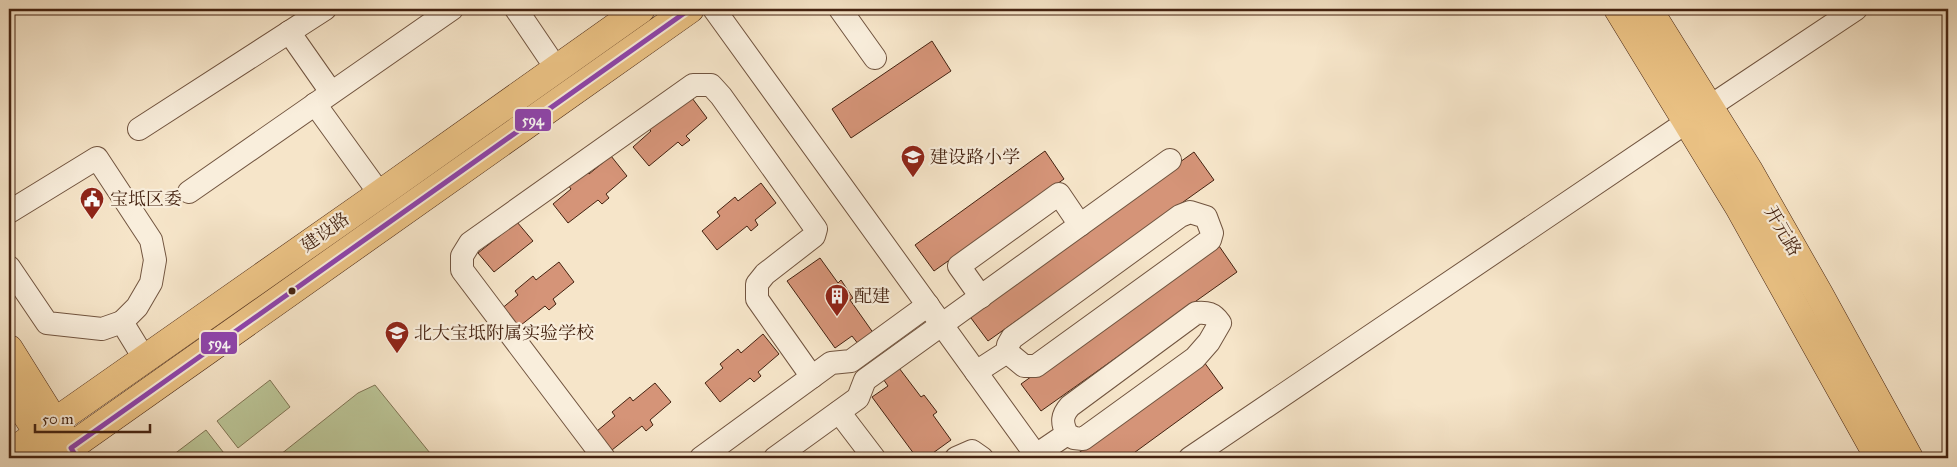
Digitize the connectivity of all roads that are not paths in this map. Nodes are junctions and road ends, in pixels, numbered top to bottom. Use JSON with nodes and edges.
{"nodes":[{"id":1,"x":326,"y":9,"type":"edge"},
{"id":2,"x":452,"y":9,"type":"edge"},
{"id":3,"x":516,"y":9,"type":"edge"},
{"id":4,"x":641,"y":9,"type":"edge"},
{"id":5,"x":690,"y":9,"type":"edge"},
{"id":6,"x":714,"y":9,"type":"edge"},
{"id":7,"x":840,"y":9,"type":"edge"},
{"id":8,"x":1618,"y":9,"type":"edge"},
{"id":9,"x":1648,"y":9,"type":"edge"},
{"id":10,"x":1856,"y":9,"type":"edge"},
{"id":11,"x":289,"y":32,"type":"junction"},
{"id":12,"x":874,"y":58,"type":"dead end"},
{"id":13,"x":556,"y":68,"type":"junction"},
{"id":14,"x":323,"y":98,"type":"junction"},
{"id":15,"x":1709,"y":107,"type":"junction"},
{"id":16,"x":1686,"y":122,"type":"junction"},
{"id":17,"x":139,"y":129,"type":"dead end"},
{"id":18,"x":1170,"y":160,"type":"dead end"},
{"id":19,"x":189,"y":192,"type":"dead end"},
{"id":20,"x":380,"y":194,"type":"junction"},
{"id":21,"x":9,"y":212,"type":"edge"},
{"id":22,"x":1080,"y":225,"type":"junction"},
{"id":23,"x":9,"y":268,"type":"edge"},
{"id":24,"x":981,"y":297,"type":"junction"},
{"id":25,"x":928,"y":305,"type":"junction"},
{"id":26,"x":122,"y":322,"type":"junction"},
{"id":27,"x":942,"y":325,"type":"junction"},
{"id":28,"x":9,"y":349,"type":"edge"},
{"id":29,"x":1007,"y":352,"type":"junction"},
{"id":30,"x":144,"y":358,"type":"junction"},
{"id":31,"x":851,"y":362,"type":"junction"},
{"id":32,"x":976,"y":372,"type":"junction"},
{"id":33,"x":812,"y":377,"type":"junction"},
{"id":34,"x":865,"y":380,"type":"junction"},
{"id":35,"x":9,"y":388,"type":"edge"},
{"id":36,"x":839,"y":412,"type":"junction"},
{"id":37,"x":46,"y":427,"type":"junction"},
{"id":38,"x":1067,"y":434,"type":"junction"},
{"id":39,"x":9,"y":454,"type":"edge"},
{"id":40,"x":64,"y":456,"type":"edge"},
{"id":41,"x":1037,"y":457,"type":"edge"},
{"id":42,"x":604,"y":458,"type":"edge"},
{"id":43,"x":701,"y":458,"type":"edge"},
{"id":44,"x":775,"y":458,"type":"edge"},
{"id":45,"x":874,"y":458,"type":"edge"},
{"id":46,"x":956,"y":458,"type":"edge"},
{"id":47,"x":982,"y":458,"type":"edge"},
{"id":48,"x":1190,"y":458,"type":"edge"},
{"id":49,"x":1879,"y":458,"type":"edge"},
{"id":50,"x":1909,"y":458,"type":"edge"}],
"edges":[{"from":1,"to":11,"type":"street"},
{"from":2,"to":14,"type":"street"},
{"from":3,"to":13,"type":"street"},
{"from":4,"to":13,"type":"main road","name":"建设路"},
{"from":5,"to":40,"type":"main road","name":"建设路"},
{"from":6,"to":25,"type":"street"},
{"from":7,"to":12,"type":"street"},
{"from":8,"to":16,"type":"main road","name":"开元路"},
{"from":9,"to":15,"type":"main road","name":"开元路"},
{"from":10,"to":15,"type":"street"},
{"from":11,"to":14,"type":"street"},
{"from":11,"to":17,"type":"street"},
{"from":13,"to":20,"type":"main road","name":"建设路"},
{"from":14,"to":19,"type":"street"},
{"from":14,"to":20,"type":"street"},
{"from":15,"to":16,"type":"street"},
{"from":15,"to":50,"type":"main road","name":"开元路"},
{"from":16,"to":48,"type":"street"},
{"from":16,"to":49,"type":"main road","name":"开元路"},
{"from":18,"to":22,"type":"street"},
{"from":20,"to":30,"type":"main road","name":"建设路"},
{"from":21,"to":26,"type":"street"},
{"from":22,"to":24,"type":"street"},
{"from":22,"to":24,"type":"street"},
{"from":23,"to":26,"type":"street"},
{"from":24,"to":27,"type":"street"},
{"from":25,"to":27,"type":"street"},
{"from":25,"to":31,"type":"street"},
{"from":26,"to":30,"type":"street"},
{"from":27,"to":32,"type":"street"},
{"from":27,"to":34,"type":"street"},
{"from":28,"to":37,"type":"main road"},
{"from":29,"to":29,"type":"street"},
{"from":29,"to":32,"type":"street"},
{"from":30,"to":37,"type":"main road","name":"建设路"},
{"from":31,"to":33,"type":"street"},
{"from":31,"to":34,"type":"street"},
{"from":32,"to":41,"type":"street"},
{"from":33,"to":42,"type":"street"},
{"from":33,"to":43,"type":"street"},
{"from":34,"to":36,"type":"street"},
{"from":35,"to":37,"type":"main road"},
{"from":36,"to":44,"type":"street"},
{"from":36,"to":45,"type":"street"},
{"from":37,"to":39,"type":"main road","name":"建设路"},
{"from":37,"to":40,"type":"main road"},
{"from":38,"to":38,"type":"street"},
{"from":38,"to":41,"type":"street"},
{"from":46,"to":47,"type":"street"}]}
